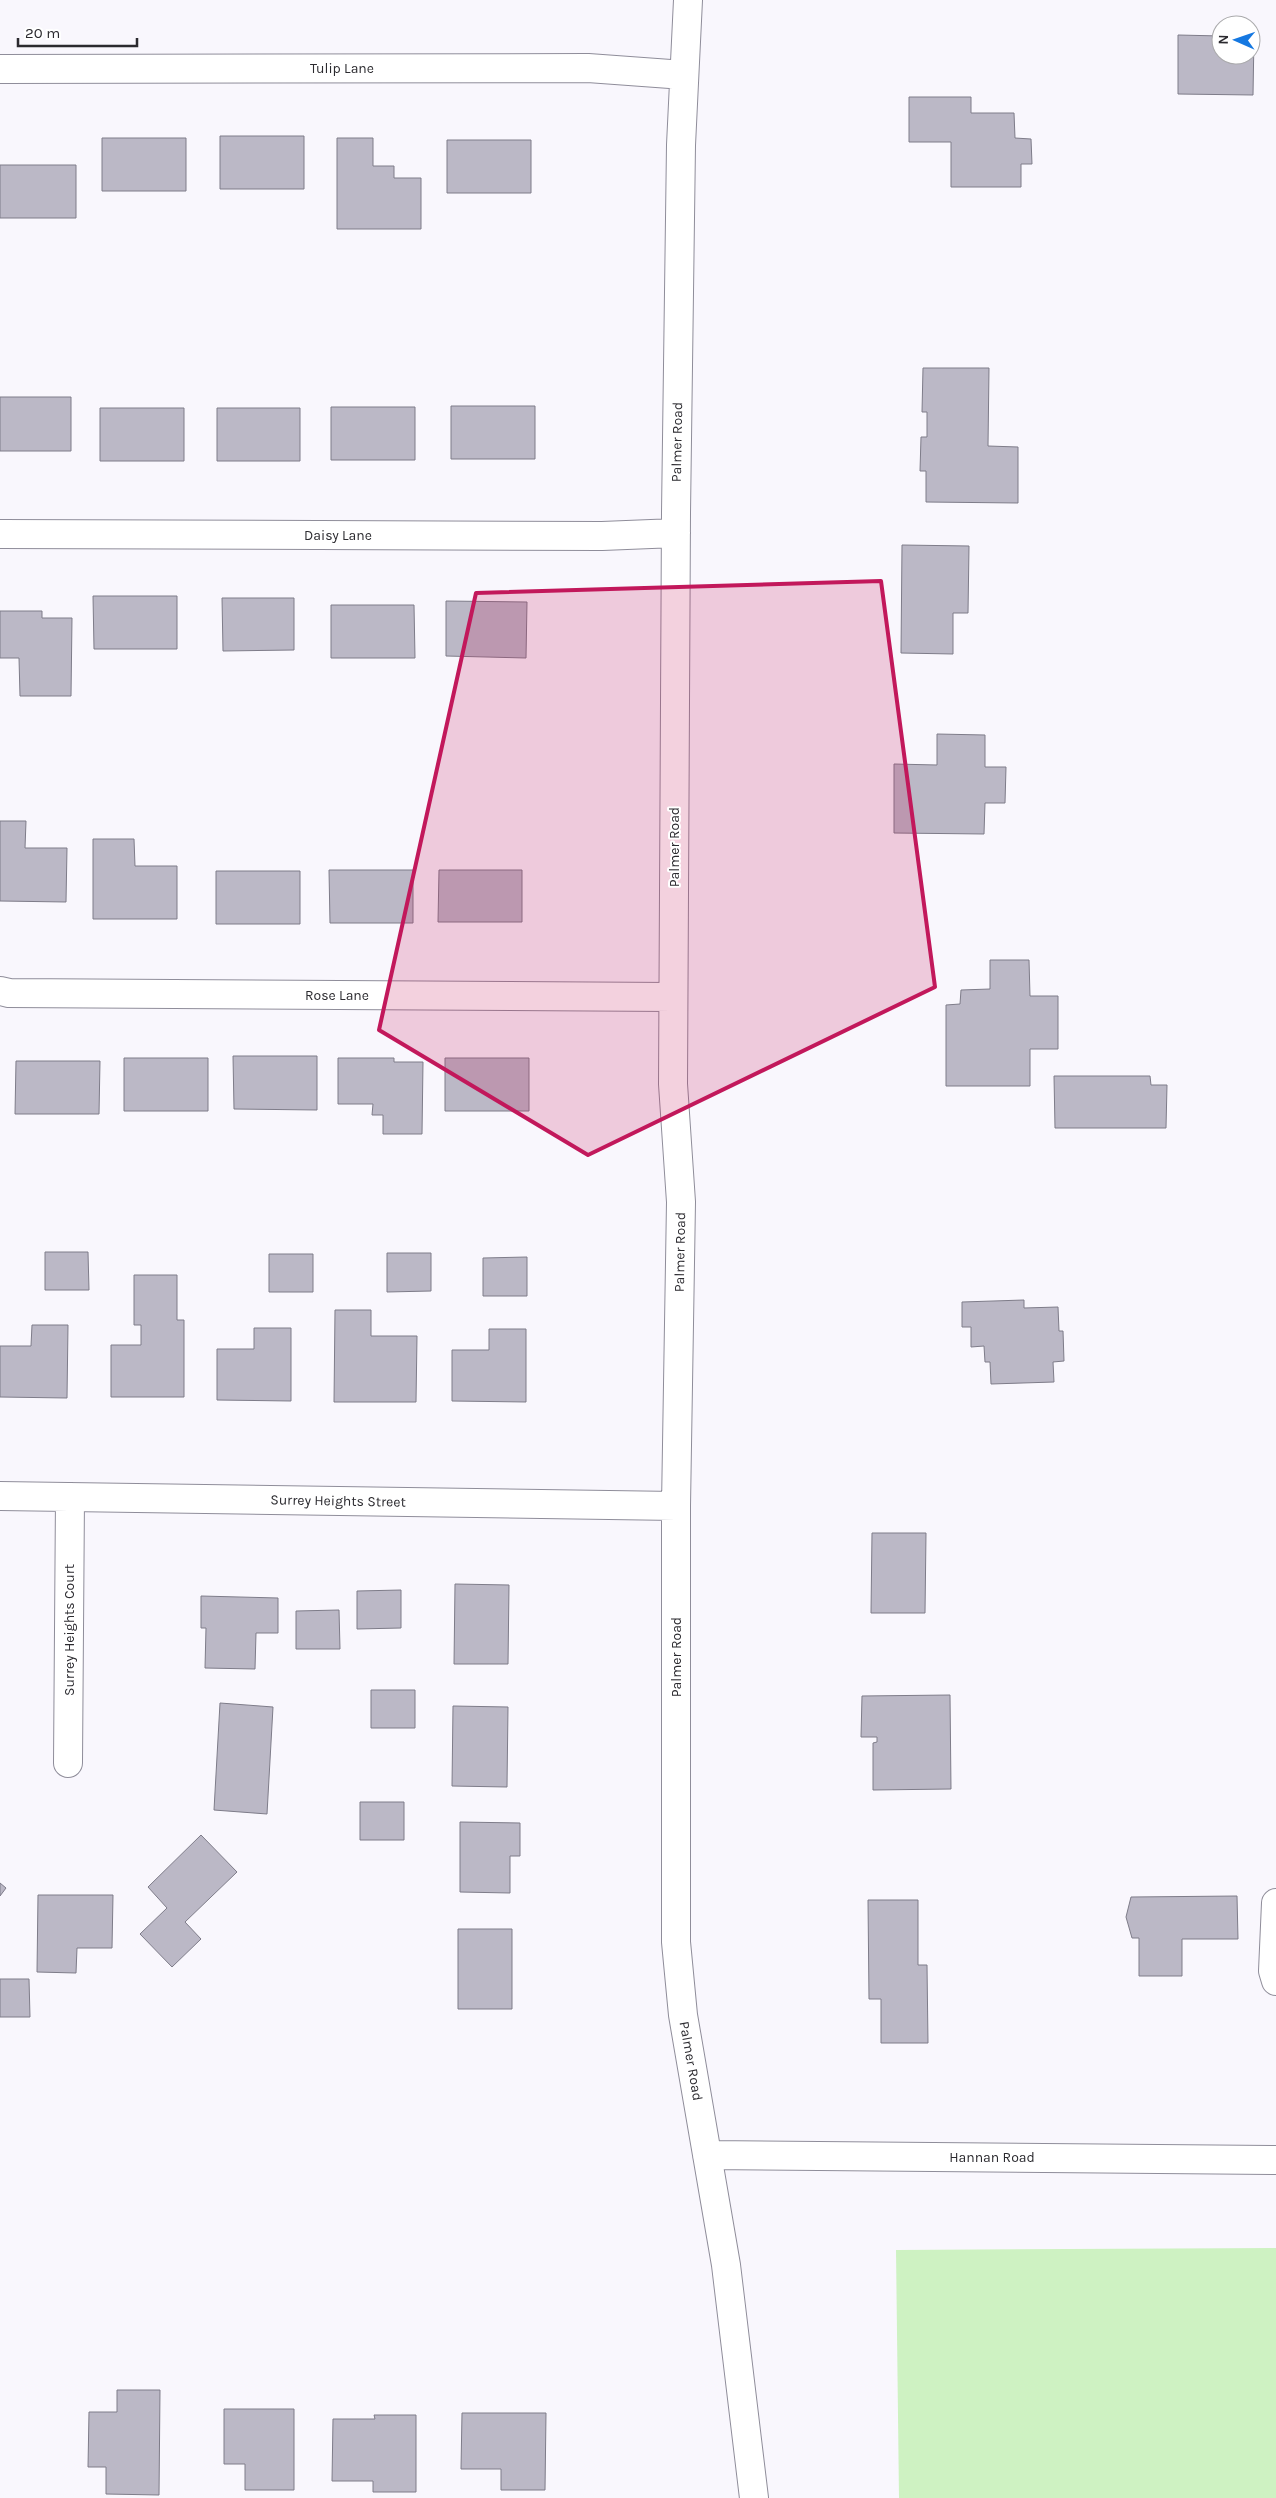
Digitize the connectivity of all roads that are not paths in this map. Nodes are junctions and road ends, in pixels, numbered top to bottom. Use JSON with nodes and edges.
{"nodes":[{"id":1,"x":688,"y":0,"type":"edge"},
{"id":2,"x":0,"y":70,"type":"edge"},
{"id":3,"x":684,"y":75,"type":"junction"},
{"id":4,"x":676,"y":533,"type":"junction"},
{"id":5,"x":0,"y":534,"type":"edge"},
{"id":6,"x":0,"y":991,"type":"edge"},
{"id":7,"x":673,"y":997,"type":"junction"},
{"id":8,"x":0,"y":1496,"type":"edge"},
{"id":9,"x":70,"y":1496,"type":"junction"},
{"id":10,"x":676,"y":1506,"type":"junction"},
{"id":11,"x":68,"y":1763,"type":"dead end"},
{"id":12,"x":1276,"y":1903,"type":"edge"},
{"id":13,"x":1276,"y":1981,"type":"edge"},
{"id":14,"x":707,"y":2155,"type":"junction"},
{"id":15,"x":1276,"y":2160,"type":"edge"},
{"id":16,"x":754,"y":2498,"type":"edge"}],
"edges":[{"from":1,"to":3,"type":"street","name":"Palmer Road"},
{"from":2,"to":3,"type":"street","name":"Tulip Lane"},
{"from":3,"to":4,"type":"street","name":"Palmer Road"},
{"from":4,"to":5,"type":"street","name":"Daisy Lane"},
{"from":4,"to":7,"type":"street","name":"Palmer Road"},
{"from":6,"to":7,"type":"street","name":"Rose Lane"},
{"from":7,"to":10,"type":"street","name":"Palmer Road"},
{"from":8,"to":9,"type":"street","name":"Surrey Heights Street"},
{"from":9,"to":10,"type":"street","name":"Surrey Heights Street"},
{"from":9,"to":11,"type":"street","name":"Surrey Heights Court"},
{"from":10,"to":14,"type":"street","name":"Palmer Road"},
{"from":12,"to":13,"type":"street"},
{"from":14,"to":15,"type":"street","name":"Hannan Road"},
{"from":14,"to":16,"type":"street","name":"Palmer Road"}]}
